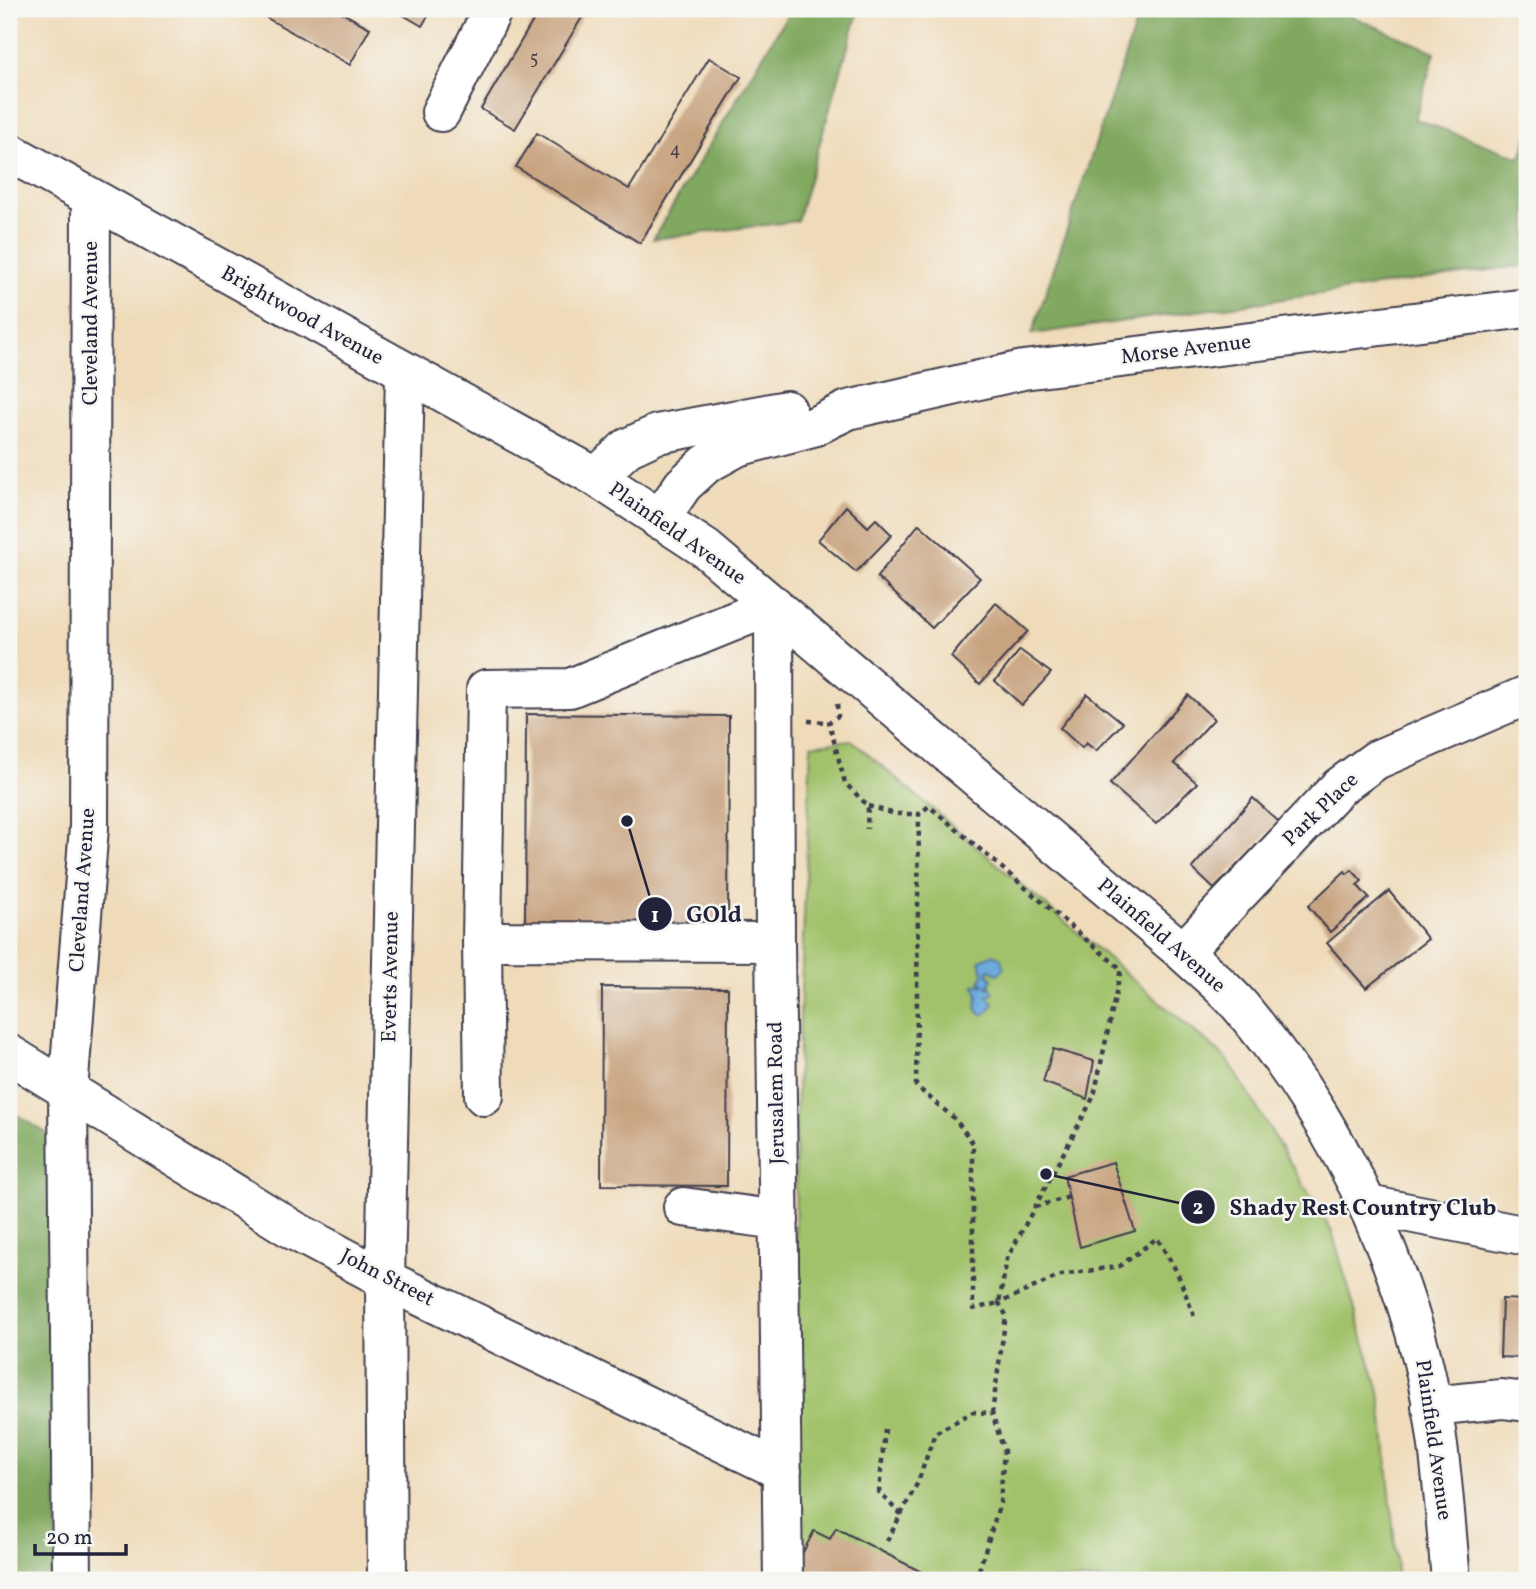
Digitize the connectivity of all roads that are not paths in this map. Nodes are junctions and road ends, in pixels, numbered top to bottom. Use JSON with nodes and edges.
{"nodes":[{"id":1,"x":493,"y":9,"type":"edge"},
{"id":2,"x":441,"y":112,"type":"dead end"},
{"id":3,"x":9,"y":152,"type":"edge"},
{"id":4,"x":91,"y":199,"type":"junction"},
{"id":5,"x":1527,"y":308,"type":"edge"},
{"id":6,"x":405,"y":373,"type":"junction"},
{"id":7,"x":848,"y":410,"type":"junction"},
{"id":8,"x":596,"y":477,"type":"junction"},
{"id":9,"x":659,"y":520,"type":"junction"},
{"id":10,"x":774,"y":606,"type":"junction"},
{"id":11,"x":1527,"y":695,"type":"edge"},
{"id":12,"x":482,"y":941,"type":"junction"},
{"id":13,"x":775,"y":942,"type":"junction"},
{"id":14,"x":1183,"y":952,"type":"junction"},
{"id":15,"x":9,"y":1054,"type":"edge"},
{"id":16,"x":68,"y":1091,"type":"junction"},
{"id":17,"x":484,"y":1096,"type":"dead end"},
{"id":18,"x":1368,"y":1205,"type":"junction"},
{"id":19,"x":683,"y":1207,"type":"dead end"},
{"id":20,"x":779,"y":1220,"type":"junction"},
{"id":21,"x":1527,"y":1236,"type":"edge"},
{"id":22,"x":385,"y":1279,"type":"junction"},
{"id":23,"x":1527,"y":1402,"type":"edge"},
{"id":24,"x":1431,"y":1406,"type":"junction"},
{"id":25,"x":782,"y":1471,"type":"junction"},
{"id":26,"x":72,"y":1580,"type":"edge"},
{"id":27,"x":387,"y":1580,"type":"edge"},
{"id":28,"x":783,"y":1580,"type":"edge"},
{"id":29,"x":1451,"y":1580,"type":"edge"}],
"edges":[{"from":1,"to":2,"type":"street"},
{"from":3,"to":4,"type":"street","name":"Brightwood Avenue"},
{"from":4,"to":6,"type":"street","name":"Brightwood Avenue"},
{"from":4,"to":16,"type":"street","name":"Cleveland Avenue"},
{"from":5,"to":7,"type":"street","name":"Morse Avenue"},
{"from":6,"to":8,"type":"street","name":"Brightwood Avenue"},
{"from":6,"to":22,"type":"street","name":"Everts Avenue"},
{"from":7,"to":8,"type":"street","name":"Morse Avenue"},
{"from":7,"to":9,"type":"street","name":"Morse Avenue"},
{"from":8,"to":9,"type":"street","name":"Plainfield Avenue"},
{"from":9,"to":10,"type":"street","name":"Plainfield Avenue"},
{"from":10,"to":12,"type":"street"},
{"from":10,"to":13,"type":"street","name":"Jerusalem Road"},
{"from":10,"to":14,"type":"street","name":"Plainfield Avenue"},
{"from":11,"to":14,"type":"street","name":"Park Place"},
{"from":12,"to":13,"type":"street"},
{"from":12,"to":17,"type":"street"},
{"from":13,"to":20,"type":"street","name":"Jerusalem Road"},
{"from":14,"to":18,"type":"street","name":"Plainfield Avenue"},
{"from":15,"to":16,"type":"street","name":"John Street"},
{"from":16,"to":22,"type":"street","name":"John Street"},
{"from":16,"to":26,"type":"street","name":"Cleveland Avenue"},
{"from":18,"to":21,"type":"street"},
{"from":18,"to":24,"type":"street","name":"Plainfield Avenue"},
{"from":19,"to":20,"type":"street"},
{"from":20,"to":25,"type":"street","name":"Jerusalem Road"},
{"from":22,"to":25,"type":"street","name":"John Street"},
{"from":22,"to":27,"type":"street","name":"Everts Avenue"},
{"from":23,"to":24,"type":"street"},
{"from":24,"to":29,"type":"street","name":"Plainfield Avenue"},
{"from":25,"to":28,"type":"street","name":"Jerusalem Road"}]}
